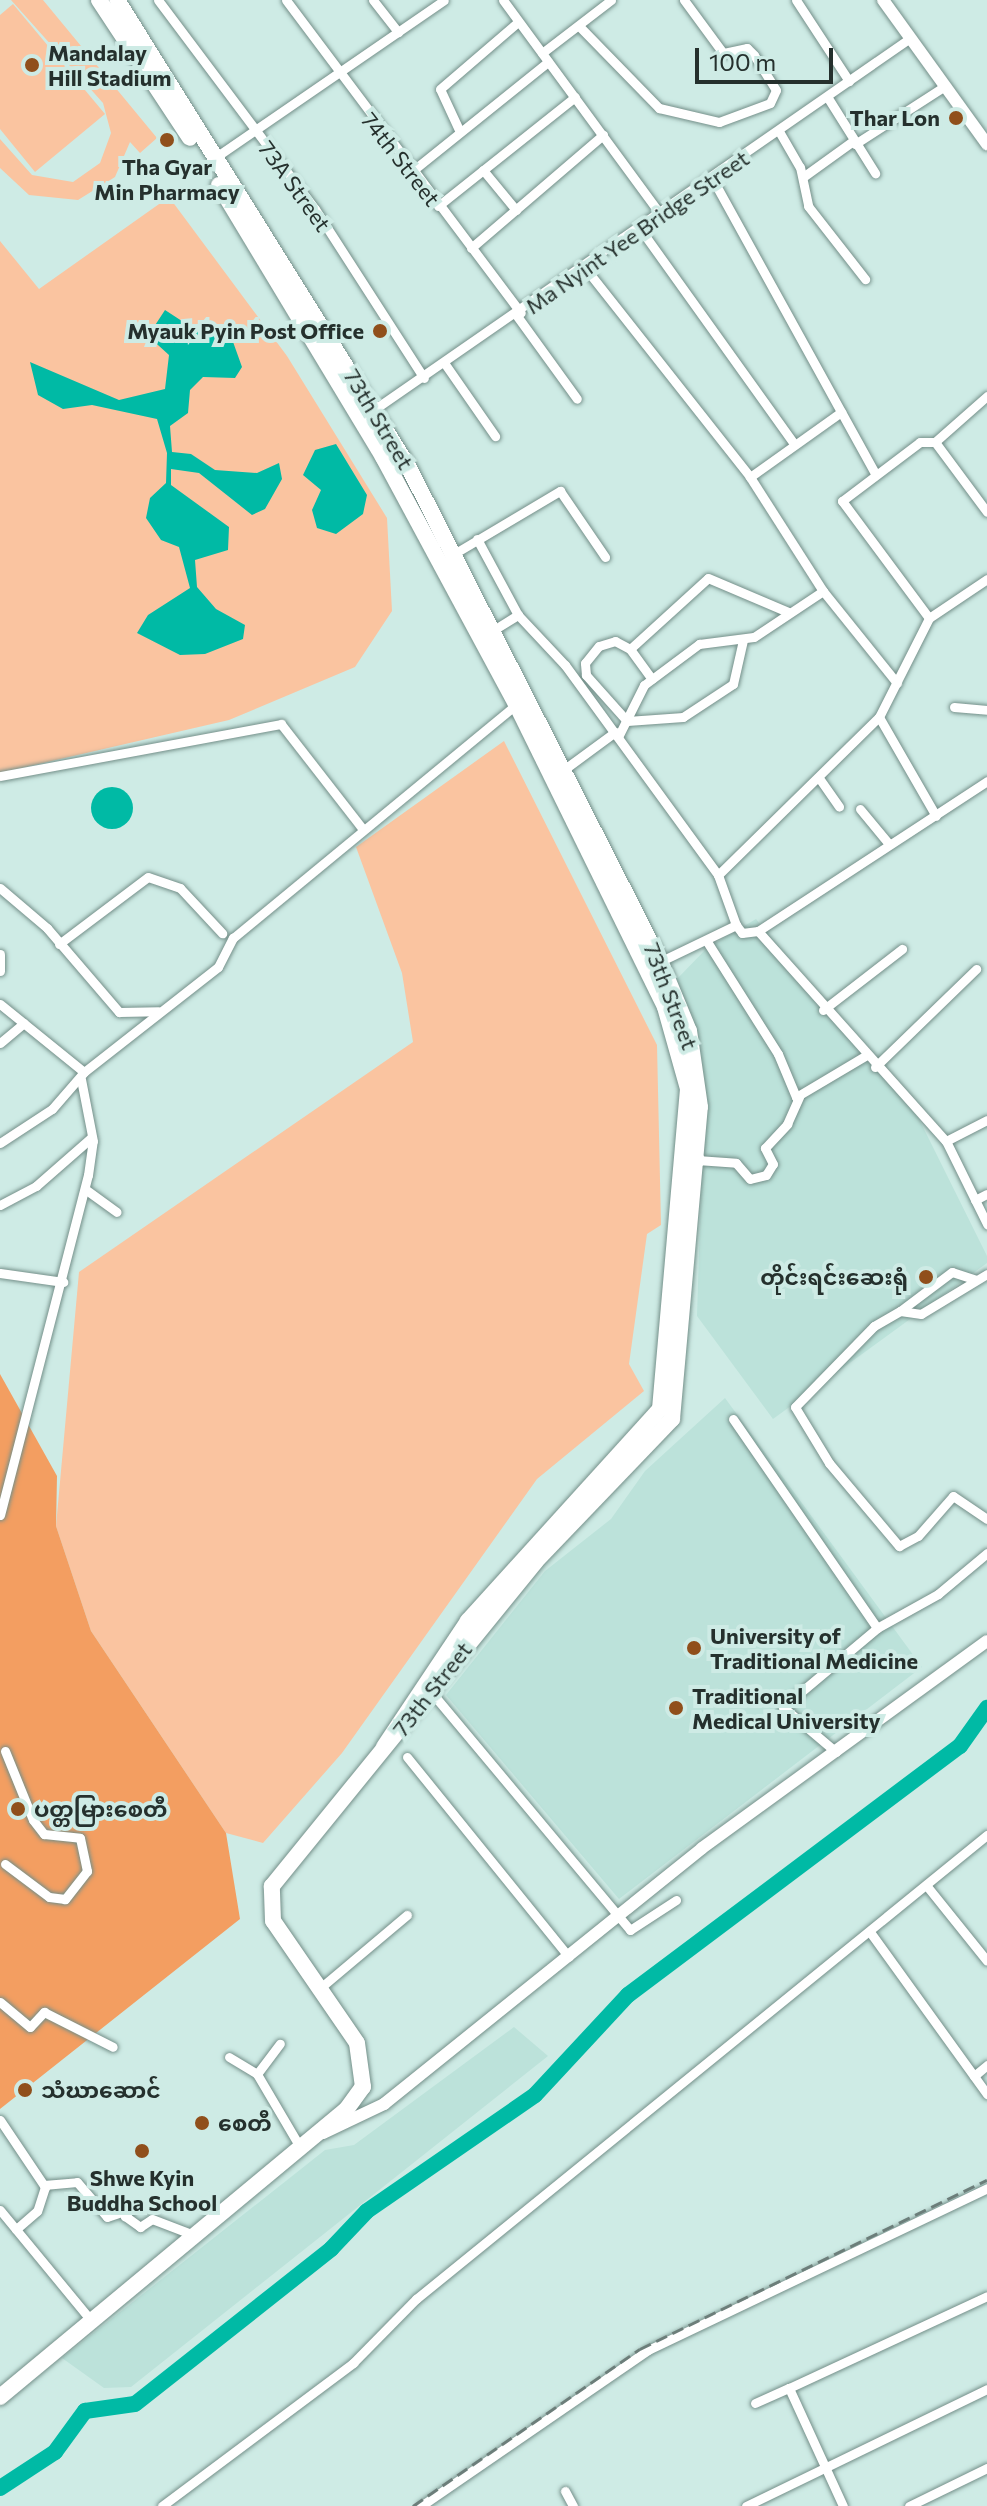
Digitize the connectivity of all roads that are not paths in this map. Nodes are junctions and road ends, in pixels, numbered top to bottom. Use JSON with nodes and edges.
{"nodes":[{"id":1,"x":99,"y":0,"type":"edge"},
{"id":2,"x":117,"y":0,"type":"edge"},
{"id":3,"x":158,"y":0,"type":"edge"},
{"id":4,"x":286,"y":0,"type":"edge"},
{"id":5,"x":373,"y":0,"type":"edge"},
{"id":6,"x":444,"y":0,"type":"edge"},
{"id":7,"x":503,"y":0,"type":"edge"},
{"id":8,"x":611,"y":0,"type":"edge"},
{"id":9,"x":684,"y":0,"type":"edge"},
{"id":10,"x":796,"y":0,"type":"edge"},
{"id":11,"x":883,"y":0,"type":"edge"},
{"id":12,"x":518,"y":22,"type":"junction"},
{"id":13,"x":579,"y":26,"type":"junction"},
{"id":14,"x":398,"y":32,"type":"junction"},
{"id":15,"x":910,"y":38,"type":"junction"},
{"id":16,"x":542,"y":53,"type":"junction"},
{"id":17,"x":548,"y":62,"type":"junction"},
{"id":18,"x":336,"y":75,"type":"junction"},
{"id":19,"x":849,"y":81,"type":"junction"},
{"id":20,"x":945,"y":86,"type":"junction"},
{"id":21,"x":575,"y":97,"type":"junction"},
{"id":22,"x":828,"y":98,"type":"junction"},
{"id":23,"x":254,"y":131,"type":"junction"},
{"id":24,"x":460,"y":132,"type":"junction"},
{"id":25,"x":780,"y":133,"type":"junction"},
{"id":26,"x":603,"y":135,"type":"junction"},
{"id":27,"x":854,"y":142,"type":"junction"},
{"id":28,"x":987,"y":144,"type":"edge"},
{"id":29,"x":213,"y":159,"type":"junction"},
{"id":30,"x":483,"y":170,"type":"junction"},
{"id":31,"x":411,"y":172,"type":"junction"},
{"id":32,"x":875,"y":173,"type":"dead end"},
{"id":33,"x":803,"y":177,"type":"junction"},
{"id":34,"x":712,"y":178,"type":"junction"},
{"id":35,"x":438,"y":206,"type":"junction"},
{"id":36,"x":516,"y":210,"type":"junction"},
{"id":37,"x":660,"y":214,"type":"junction"},
{"id":38,"x":641,"y":230,"type":"junction"},
{"id":39,"x":471,"y":248,"type":"junction"},
{"id":40,"x":586,"y":269,"type":"junction"},
{"id":41,"x":865,"y":279,"type":"dead end"},
{"id":42,"x":519,"y":315,"type":"junction"},
{"id":43,"x":445,"y":364,"type":"junction"},
{"id":44,"x":424,"y":378,"type":"junction"},
{"id":45,"x":987,"y":396,"type":"edge"},
{"id":46,"x":577,"y":399,"type":"dead end"},
{"id":47,"x":376,"y":409,"type":"junction"},
{"id":48,"x":841,"y":412,"type":"junction"},
{"id":49,"x":359,"y":418,"type":"junction"},
{"id":50,"x":495,"y":436,"type":"dead end"},
{"id":51,"x":935,"y":442,"type":"junction"},
{"id":52,"x":794,"y":444,"type":"junction"},
{"id":53,"x":875,"y":473,"type":"junction"},
{"id":54,"x":750,"y":477,"type":"junction"},
{"id":55,"x":987,"y":512,"type":"edge"},
{"id":56,"x":477,"y":539,"type":"junction"},
{"id":57,"x":452,"y":555,"type":"junction"},
{"id":58,"x":605,"y":557,"type":"dead end"},
{"id":59,"x":987,"y":579,"type":"edge"},
{"id":60,"x":823,"y":591,"type":"junction"},
{"id":61,"x":788,"y":612,"type":"junction"},
{"id":62,"x":518,"y":615,"type":"junction"},
{"id":63,"x":929,"y":618,"type":"junction"},
{"id":64,"x":492,"y":631,"type":"junction"},
{"id":65,"x":743,"y":640,"type":"junction"},
{"id":66,"x":630,"y":649,"type":"junction"},
{"id":67,"x":652,"y":679,"type":"junction"},
{"id":68,"x":897,"y":683,"type":"junction"},
{"id":69,"x":521,"y":701,"type":"junction"},
{"id":70,"x":954,"y":707,"type":"dead end"},
{"id":71,"x":987,"y":710,"type":"edge"},
{"id":72,"x":879,"y":717,"type":"junction"},
{"id":73,"x":627,"y":721,"type":"junction"},
{"id":74,"x":616,"y":735,"type":"junction"},
{"id":75,"x":562,"y":771,"type":"junction"},
{"id":76,"x":0,"y":776,"type":"edge"},
{"id":77,"x":819,"y":778,"type":"junction"},
{"id":78,"x":987,"y":781,"type":"edge"},
{"id":79,"x":839,"y":807,"type":"dead end"},
{"id":80,"x":860,"y":809,"type":"dead end"},
{"id":81,"x":936,"y":816,"type":"junction"},
{"id":82,"x":362,"y":828,"type":"junction"},
{"id":83,"x":889,"y":844,"type":"junction"},
{"id":84,"x":718,"y":875,"type":"junction"},
{"id":85,"x":0,"y":888,"type":"edge"},
{"id":86,"x":736,"y":925,"type":"junction"},
{"id":87,"x":758,"y":931,"type":"junction"},
{"id":88,"x":222,"y":933,"type":"dead end"},
{"id":89,"x":706,"y":940,"type":"junction"},
{"id":90,"x":59,"y":944,"type":"junction"},
{"id":91,"x":902,"y":949,"type":"dead end"},
{"id":92,"x":0,"y":954,"type":"edge"},
{"id":93,"x":654,"y":965,"type":"junction"},
{"id":94,"x":976,"y":969,"type":"dead end"},
{"id":95,"x":0,"y":971,"type":"edge"},
{"id":96,"x":0,"y":1004,"type":"edge"},
{"id":97,"x":823,"y":1010,"type":"junction"},
{"id":98,"x":159,"y":1011,"type":"junction"},
{"id":99,"x":24,"y":1023,"type":"junction"},
{"id":100,"x":0,"y":1043,"type":"edge"},
{"id":101,"x":865,"y":1056,"type":"junction"},
{"id":102,"x":875,"y":1067,"type":"junction"},
{"id":103,"x":82,"y":1076,"type":"junction"},
{"id":104,"x":799,"y":1097,"type":"junction"},
{"id":105,"x":987,"y":1120,"type":"edge"},
{"id":106,"x":92,"y":1137,"type":"junction"},
{"id":107,"x":946,"y":1141,"type":"junction"},
{"id":108,"x":0,"y":1143,"type":"edge"},
{"id":109,"x":690,"y":1160,"type":"junction"},
{"id":110,"x":85,"y":1189,"type":"junction"},
{"id":111,"x":987,"y":1194,"type":"edge"},
{"id":112,"x":975,"y":1200,"type":"junction"},
{"id":113,"x":0,"y":1205,"type":"edge"},
{"id":114,"x":117,"y":1212,"type":"dead end"},
{"id":115,"x":987,"y":1224,"type":"edge"},
{"id":116,"x":0,"y":1273,"type":"edge"},
{"id":117,"x":987,"y":1274,"type":"edge"},
{"id":118,"x":976,"y":1280,"type":"junction"},
{"id":119,"x":63,"y":1282,"type":"junction"},
{"id":120,"x":900,"y":1311,"type":"junction"},
{"id":121,"x":733,"y":1419,"type":"dead end"},
{"id":122,"x":0,"y":1515,"type":"edge"},
{"id":123,"x":987,"y":1519,"type":"edge"},
{"id":124,"x":987,"y":1553,"type":"edge"},
{"id":125,"x":877,"y":1628,"type":"junction"},
{"id":126,"x":987,"y":1641,"type":"edge"},
{"id":127,"x":432,"y":1693,"type":"junction"},
{"id":128,"x":384,"y":1747,"type":"junction"},
{"id":129,"x":5,"y":1751,"type":"dead end"},
{"id":130,"x":836,"y":1752,"type":"junction"},
{"id":131,"x":407,"y":1757,"type":"dead end"},
{"id":132,"x":987,"y":1835,"type":"edge"},
{"id":133,"x":5,"y":1864,"type":"dead end"},
{"id":134,"x":926,"y":1885,"type":"junction"},
{"id":135,"x":676,"y":1900,"type":"dead end"},
{"id":136,"x":407,"y":1915,"type":"dead end"},
{"id":137,"x":617,"y":1915,"type":"junction"},
{"id":138,"x":870,"y":1932,"type":"junction"},
{"id":139,"x":569,"y":1957,"type":"junction"},
{"id":140,"x":987,"y":1961,"type":"edge"},
{"id":141,"x":317,"y":1992,"type":"junction"},
{"id":142,"x":0,"y":2002,"type":"edge"},
{"id":143,"x":280,"y":2044,"type":"dead end"},
{"id":144,"x":113,"y":2047,"type":"dead end"},
{"id":145,"x":229,"y":2057,"type":"dead end"},
{"id":146,"x":987,"y":2065,"type":"edge"},
{"id":147,"x":257,"y":2074,"type":"junction"},
{"id":148,"x":974,"y":2076,"type":"junction"},
{"id":149,"x":987,"y":2094,"type":"edge"},
{"id":150,"x":0,"y":2120,"type":"edge"},
{"id":151,"x":315,"y":2135,"type":"junction"},
{"id":152,"x":300,"y":2147,"type":"junction"},
{"id":153,"x":44,"y":2185,"type":"junction"},
{"id":154,"x":987,"y":2188,"type":"edge"},
{"id":155,"x":0,"y":2210,"type":"edge"},
{"id":156,"x":16,"y":2229,"type":"junction"},
{"id":157,"x":191,"y":2234,"type":"junction"},
{"id":158,"x":987,"y":2296,"type":"edge"},
{"id":159,"x":93,"y":2323,"type":"junction"},
{"id":160,"x":789,"y":2388,"type":"junction"},
{"id":161,"x":987,"y":2389,"type":"edge"},
{"id":162,"x":0,"y":2397,"type":"edge"},
{"id":163,"x":755,"y":2403,"type":"dead end"},
{"id":164,"x":824,"y":2468,"type":"junction"},
{"id":165,"x":987,"y":2468,"type":"edge"},
{"id":166,"x":565,"y":2491,"type":"dead end"},
{"id":167,"x":162,"y":2506,"type":"edge"},
{"id":168,"x":421,"y":2506,"type":"edge"},
{"id":169,"x":573,"y":2506,"type":"edge"},
{"id":170,"x":746,"y":2506,"type":"edge"},
{"id":171,"x":843,"y":2506,"type":"edge"},
{"id":172,"x":909,"y":2506,"type":"edge"}],
"edges":[{"from":1,"to":49,"type":"main road","name":"73th Street"},
{"from":2,"to":29,"type":"main road","name":"73th Street"},
{"from":3,"to":23,"type":"street","name":"73A Street"},
{"from":4,"to":18,"type":"street","name":"74th Street"},
{"from":5,"to":14,"type":"street"},
{"from":6,"to":14,"type":"street"},
{"from":7,"to":12,"type":"street"},
{"from":8,"to":13,"type":"street"},
{"from":9,"to":13,"type":"street"},
{"from":10,"to":19,"type":"street"},
{"from":11,"to":15,"type":"street"},
{"from":12,"to":16,"type":"street"},
{"from":12,"to":24,"type":"street"},
{"from":13,"to":16,"type":"street"},
{"from":14,"to":18,"type":"street"},
{"from":15,"to":19,"type":"street","name":"Ma Nyint Yee Bridge Street"},
{"from":15,"to":20,"type":"street"},
{"from":16,"to":17,"type":"street"},
{"from":17,"to":21,"type":"street"},
{"from":17,"to":24,"type":"street"},
{"from":18,"to":23,"type":"street"},
{"from":18,"to":31,"type":"street","name":"74th Street"},
{"from":19,"to":22,"type":"street","name":"Ma Nyint Yee Bridge Street"},
{"from":20,"to":27,"type":"street"},
{"from":20,"to":28,"type":"street"},
{"from":21,"to":26,"type":"street"},
{"from":21,"to":30,"type":"street"},
{"from":22,"to":25,"type":"street","name":"Ma Nyint Yee Bridge Street"},
{"from":22,"to":27,"type":"street"},
{"from":23,"to":29,"type":"street"},
{"from":23,"to":44,"type":"street","name":"73A Street"},
{"from":24,"to":31,"type":"street"},
{"from":25,"to":33,"type":"street"},
{"from":25,"to":34,"type":"street","name":"Ma Nyint Yee Bridge Street"},
{"from":26,"to":36,"type":"street"},
{"from":26,"to":37,"type":"street"},
{"from":27,"to":32,"type":"street"},
{"from":27,"to":33,"type":"street"},
{"from":29,"to":47,"type":"main road","name":"73th Street"},
{"from":30,"to":35,"type":"street"},
{"from":30,"to":36,"type":"street"},
{"from":31,"to":35,"type":"street","name":"74th Street"},
{"from":33,"to":41,"type":"street"},
{"from":34,"to":37,"type":"street","name":"Ma Nyint Yee Bridge Street"},
{"from":34,"to":48,"type":"street"},
{"from":35,"to":39,"type":"street","name":"74th Street"},
{"from":36,"to":39,"type":"street"},
{"from":37,"to":38,"type":"street","name":"Ma Nyint Yee Bridge Street"},
{"from":38,"to":40,"type":"street","name":"Ma Nyint Yee Bridge Street"},
{"from":38,"to":52,"type":"street"},
{"from":39,"to":42,"type":"street","name":"74th Street"},
{"from":40,"to":42,"type":"street","name":"Ma Nyint Yee Bridge Street"},
{"from":40,"to":54,"type":"street"},
{"from":42,"to":43,"type":"street","name":"Ma Nyint Yee Bridge Street"},
{"from":42,"to":46,"type":"street","name":"74th Street"},
{"from":43,"to":44,"type":"street","name":"Ma Nyint Yee Bridge Street"},
{"from":43,"to":50,"type":"street"},
{"from":44,"to":47,"type":"street","name":"Ma Nyint Yee Bridge Street"},
{"from":45,"to":51,"type":"street"},
{"from":47,"to":49,"type":"street","name":"Ma Nyint Yee Bridge Street"},
{"from":47,"to":57,"type":"main road","name":"73th Street"},
{"from":48,"to":52,"type":"street"},
{"from":48,"to":53,"type":"street"},
{"from":49,"to":69,"type":"main road","name":"73th Street"},
{"from":51,"to":53,"type":"street"},
{"from":51,"to":55,"type":"street"},
{"from":52,"to":54,"type":"street"},
{"from":53,"to":63,"type":"street"},
{"from":54,"to":60,"type":"street"},
{"from":56,"to":57,"type":"street"},
{"from":56,"to":58,"type":"street"},
{"from":56,"to":62,"type":"street"},
{"from":57,"to":64,"type":"main road","name":"73th Street"},
{"from":59,"to":63,"type":"street"},
{"from":60,"to":61,"type":"street"},
{"from":60,"to":68,"type":"street"},
{"from":61,"to":65,"type":"street"},
{"from":61,"to":66,"type":"street"},
{"from":62,"to":64,"type":"street"},
{"from":62,"to":74,"type":"street"},
{"from":63,"to":68,"type":"street"},
{"from":64,"to":69,"type":"main road","name":"73th Street"},
{"from":65,"to":67,"type":"street"},
{"from":65,"to":73,"type":"street"},
{"from":66,"to":67,"type":"street"},
{"from":66,"to":73,"type":"street"},
{"from":67,"to":73,"type":"street"},
{"from":68,"to":72,"type":"street"},
{"from":69,"to":75,"type":"main road","name":"73th Street"},
{"from":69,"to":82,"type":"street"},
{"from":69,"to":93,"type":"main road","name":"73th Street"},
{"from":70,"to":71,"type":"street"},
{"from":72,"to":77,"type":"street"},
{"from":72,"to":81,"type":"street"},
{"from":73,"to":74,"type":"street"},
{"from":74,"to":75,"type":"street"},
{"from":74,"to":84,"type":"street"},
{"from":75,"to":93,"type":"main road","name":"73th Street"},
{"from":76,"to":82,"type":"street"},
{"from":77,"to":79,"type":"street"},
{"from":77,"to":84,"type":"street"},
{"from":78,"to":81,"type":"street"},
{"from":80,"to":83,"type":"street"},
{"from":81,"to":83,"type":"street"},
{"from":82,"to":98,"type":"street"},
{"from":83,"to":87,"type":"street"},
{"from":84,"to":86,"type":"street"},
{"from":85,"to":90,"type":"street"},
{"from":86,"to":87,"type":"street"},
{"from":86,"to":89,"type":"street"},
{"from":87,"to":97,"type":"street"},
{"from":88,"to":90,"type":"street"},
{"from":89,"to":93,"type":"street"},
{"from":89,"to":104,"type":"street"},
{"from":90,"to":98,"type":"street"},
{"from":91,"to":97,"type":"street"},
{"from":92,"to":95,"type":"street"},
{"from":93,"to":109,"type":"main road","name":"73th Street"},
{"from":94,"to":102,"type":"street"},
{"from":96,"to":99,"type":"street"},
{"from":97,"to":101,"type":"street"},
{"from":98,"to":103,"type":"street"},
{"from":99,"to":100,"type":"street"},
{"from":99,"to":103,"type":"street"},
{"from":101,"to":102,"type":"street"},
{"from":101,"to":104,"type":"street"},
{"from":102,"to":107,"type":"street"},
{"from":103,"to":106,"type":"street"},
{"from":103,"to":108,"type":"street"},
{"from":104,"to":109,"type":"street"},
{"from":105,"to":107,"type":"street"},
{"from":106,"to":110,"type":"street"},
{"from":106,"to":113,"type":"street"},
{"from":107,"to":112,"type":"street"},
{"from":109,"to":127,"type":"main road","name":"73th Street"},
{"from":109,"to":128,"type":"main road","name":"73th Street"},
{"from":110,"to":114,"type":"street"},
{"from":110,"to":119,"type":"street"},
{"from":111,"to":112,"type":"street"},
{"from":112,"to":115,"type":"street"},
{"from":116,"to":119,"type":"street"},
{"from":117,"to":118,"type":"street"},
{"from":118,"to":120,"type":"street"},
{"from":118,"to":120,"type":"street"},
{"from":119,"to":122,"type":"street"},
{"from":120,"to":123,"type":"street"},
{"from":121,"to":125,"type":"street"},
{"from":124,"to":125,"type":"street"},
{"from":125,"to":130,"type":"street"},
{"from":126,"to":130,"type":"street"},
{"from":127,"to":128,"type":"main road","name":"73th Street"},
{"from":127,"to":137,"type":"street"},
{"from":128,"to":141,"type":"main road"},
{"from":129,"to":133,"type":"street"},
{"from":130,"to":137,"type":"street"},
{"from":131,"to":139,"type":"street"},
{"from":132,"to":134,"type":"street"},
{"from":134,"to":138,"type":"street"},
{"from":134,"to":140,"type":"street"},
{"from":135,"to":137,"type":"street"},
{"from":136,"to":141,"type":"street"},
{"from":137,"to":139,"type":"street"},
{"from":138,"to":148,"type":"street"},
{"from":138,"to":167,"type":"street"},
{"from":139,"to":151,"type":"street"},
{"from":141,"to":151,"type":"main road"},
{"from":142,"to":144,"type":"street"},
{"from":143,"to":147,"type":"street"},
{"from":145,"to":147,"type":"street"},
{"from":146,"to":148,"type":"street"},
{"from":147,"to":152,"type":"street"},
{"from":148,"to":149,"type":"street"},
{"from":150,"to":153,"type":"street"},
{"from":151,"to":152,"type":"main road"},
{"from":152,"to":157,"type":"main road"},
{"from":153,"to":156,"type":"street"},
{"from":153,"to":157,"type":"street"},
{"from":154,"to":168,"type":"street"},
{"from":155,"to":156,"type":"street"},
{"from":156,"to":159,"type":"street"},
{"from":157,"to":159,"type":"main road"},
{"from":158,"to":160,"type":"street"},
{"from":159,"to":162,"type":"main road"},
{"from":160,"to":163,"type":"street"},
{"from":160,"to":164,"type":"street"},
{"from":161,"to":164,"type":"street"},
{"from":164,"to":170,"type":"street"},
{"from":164,"to":171,"type":"street"},
{"from":165,"to":172,"type":"street"},
{"from":166,"to":169,"type":"street"}]}
